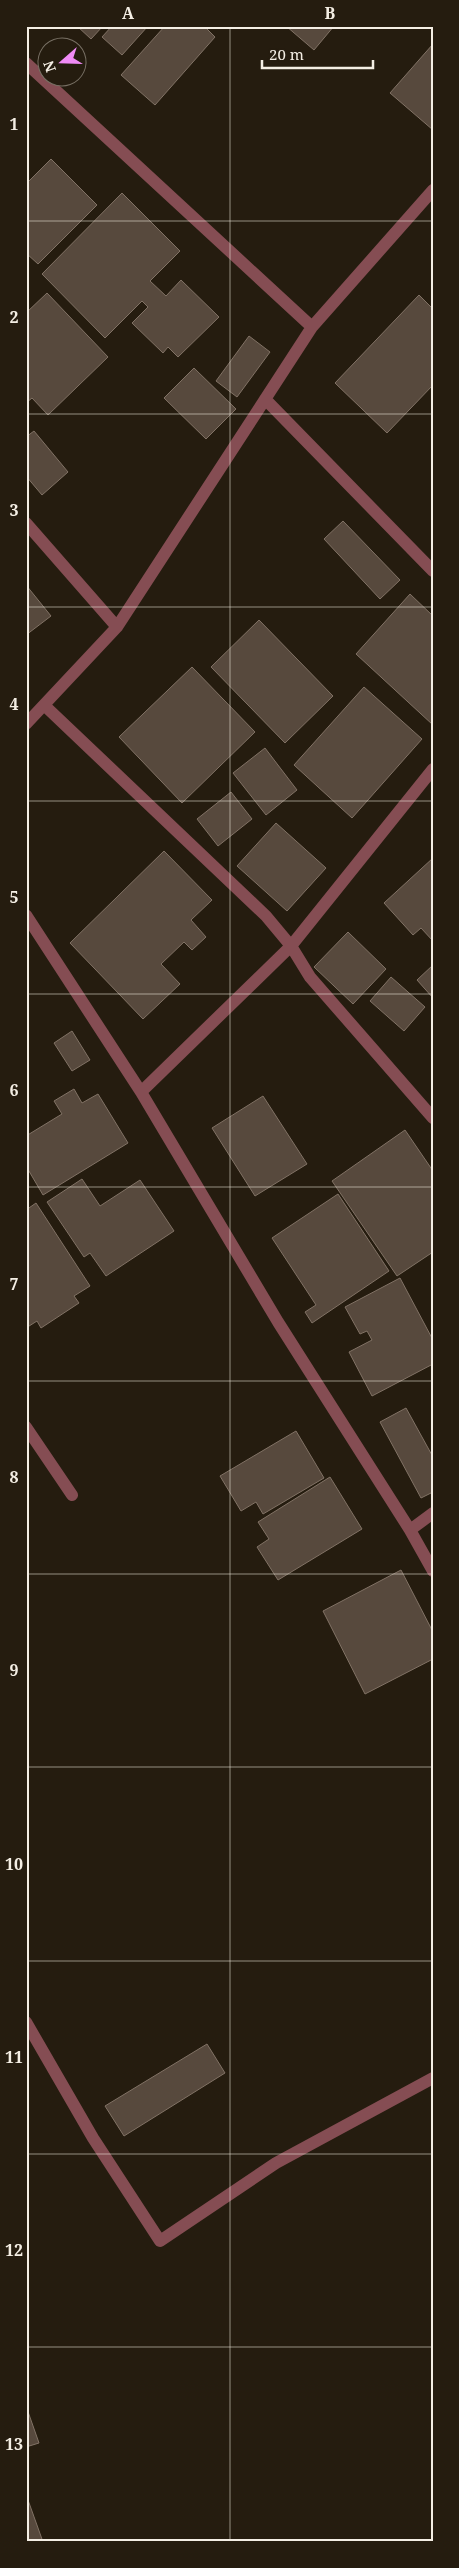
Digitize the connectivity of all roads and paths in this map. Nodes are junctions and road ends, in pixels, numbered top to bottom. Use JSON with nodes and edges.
{"nodes":[{"id":1,"x":26,"y":63,"type":"edge"},
{"id":2,"x":433,"y":190,"type":"edge"},
{"id":3,"x":312,"y":328,"type":"junction"},
{"id":4,"x":265,"y":399,"type":"junction"},
{"id":5,"x":26,"y":523,"type":"edge"},
{"id":6,"x":433,"y":570,"type":"edge"},
{"id":7,"x":117,"y":627,"type":"junction"},
{"id":8,"x":44,"y":705,"type":"junction"},
{"id":9,"x":26,"y":724,"type":"edge"},
{"id":10,"x":433,"y":769,"type":"edge"},
{"id":11,"x":26,"y":915,"type":"edge"},
{"id":12,"x":291,"y":946,"type":"junction"},
{"id":13,"x":141,"y":1092,"type":"junction"},
{"id":14,"x":433,"y":1118,"type":"edge"},
{"id":15,"x":26,"y":1427,"type":"edge"},
{"id":16,"x":72,"y":1495,"type":"dead end"},
{"id":17,"x":433,"y":1513,"type":"edge"},
{"id":18,"x":410,"y":1530,"type":"junction"},
{"id":19,"x":433,"y":1571,"type":"edge"},
{"id":20,"x":26,"y":2022,"type":"edge"},
{"id":21,"x":433,"y":2078,"type":"edge"}],
"edges":[{"from":1,"to":3,"type":"street"},
{"from":2,"to":3,"type":"street"},
{"from":3,"to":4,"type":"street"},
{"from":4,"to":6,"type":"street"},
{"from":4,"to":7,"type":"street"},
{"from":5,"to":7,"type":"street"},
{"from":7,"to":8,"type":"street"},
{"from":8,"to":9,"type":"street"},
{"from":8,"to":12,"type":"street"},
{"from":10,"to":12,"type":"street"},
{"from":11,"to":13,"type":"street"},
{"from":12,"to":13,"type":"street"},
{"from":12,"to":14,"type":"street"},
{"from":13,"to":18,"type":"street"},
{"from":15,"to":16,"type":"street"},
{"from":17,"to":18,"type":"street"},
{"from":18,"to":19,"type":"street"},
{"from":20,"to":21,"type":"street"}]}
